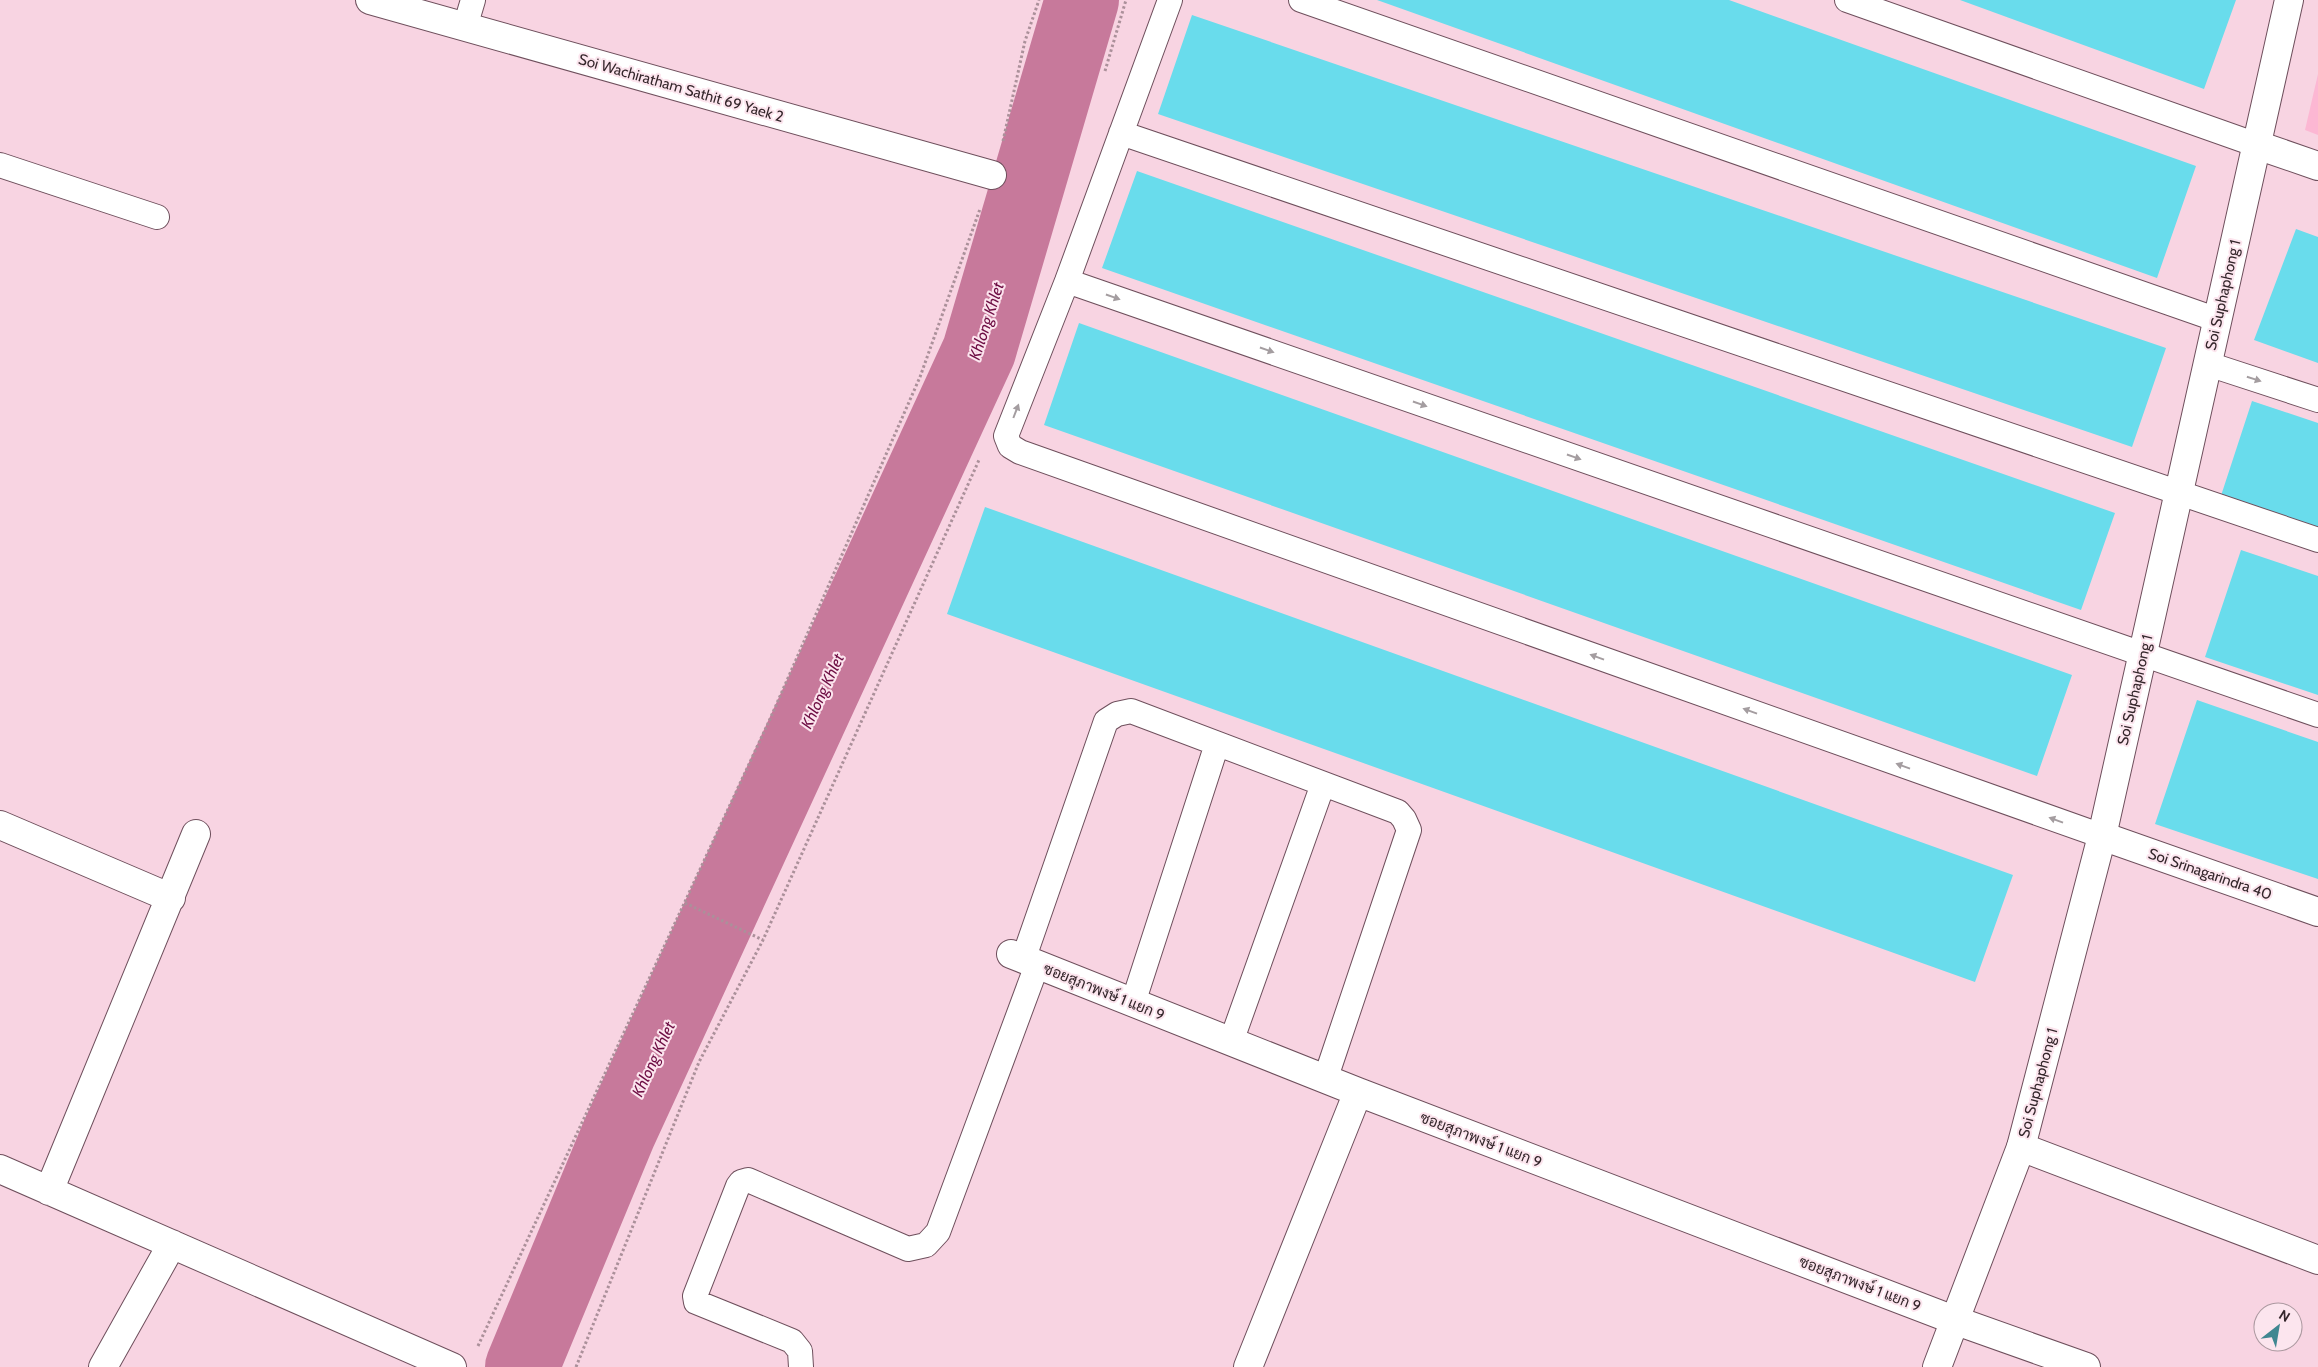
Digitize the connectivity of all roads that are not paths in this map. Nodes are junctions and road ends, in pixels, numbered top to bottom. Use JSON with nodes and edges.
{"nodes":[{"id":1,"x":370,"y":0,"type":"edge"},
{"id":2,"x":473,"y":0,"type":"edge"},
{"id":3,"x":1170,"y":0,"type":"edge"},
{"id":4,"x":1301,"y":0,"type":"edge"},
{"id":5,"x":1847,"y":0,"type":"edge"},
{"id":6,"x":2289,"y":0,"type":"edge"},
{"id":7,"x":465,"y":27,"type":"junction"},
{"id":8,"x":1121,"y":134,"type":"junction"},
{"id":9,"x":2257,"y":145,"type":"junction"},
{"id":10,"x":0,"y":165,"type":"edge"},
{"id":11,"x":2318,"y":166,"type":"edge"},
{"id":12,"x":992,"y":175,"type":"road end"},
{"id":13,"x":157,"y":217,"type":"dead end"},
{"id":14,"x":1067,"y":280,"type":"junction"},
{"id":15,"x":2218,"y":320,"type":"junction"},
{"id":16,"x":2208,"y":364,"type":"junction"},
{"id":17,"x":2318,"y":400,"type":"edge"},
{"id":18,"x":2180,"y":492,"type":"junction"},
{"id":19,"x":2318,"y":540,"type":"edge"},
{"id":20,"x":2143,"y":656,"type":"junction"},
{"id":21,"x":2318,"y":715,"type":"edge"},
{"id":22,"x":1217,"y":744,"type":"junction"},
{"id":23,"x":1323,"y":784,"type":"junction"},
{"id":24,"x":0,"y":825,"type":"edge"},
{"id":25,"x":196,"y":834,"type":"dead end"},
{"id":26,"x":2102,"y":836,"type":"junction"},
{"id":27,"x":171,"y":898,"type":"junction"},
{"id":28,"x":2318,"y":912,"type":"edge"},
{"id":29,"x":1024,"y":960,"type":"junction"},
{"id":30,"x":1133,"y":1003,"type":"junction"},
{"id":31,"x":1231,"y":1042,"type":"junction"},
{"id":32,"x":1325,"y":1080,"type":"junction"},
{"id":33,"x":1358,"y":1092,"type":"junction"},
{"id":34,"x":2021,"y":1147,"type":"junction"},
{"id":35,"x":0,"y":1169,"type":"edge"},
{"id":36,"x":50,"y":1191,"type":"junction"},
{"id":37,"x":172,"y":1244,"type":"junction"},
{"id":38,"x":2318,"y":1260,"type":"edge"},
{"id":39,"x":1954,"y":1320,"type":"junction"},
{"id":40,"x":103,"y":1367,"type":"edge"},
{"id":41,"x":452,"y":1367,"type":"edge"},
{"id":42,"x":801,"y":1367,"type":"edge"},
{"id":43,"x":1248,"y":1367,"type":"edge"},
{"id":44,"x":1936,"y":1367,"type":"edge"},
{"id":45,"x":2086,"y":1367,"type":"edge"}],
"edges":[{"from":1,"to":7,"type":"street","name":"Soi Wachiratham Sathit 69 Yaek 2"},
{"from":2,"to":7,"type":"lane"},
{"from":3,"to":8,"type":"lane"},
{"from":4,"to":15,"type":"lane"},
{"from":5,"to":9,"type":"lane"},
{"from":6,"to":9,"type":"street","name":"Soi Suphaphong 1"},
{"from":7,"to":12,"type":"street","name":"Soi Wachiratham Sathit 69 Yaek 2"},
{"from":8,"to":14,"type":"lane"},
{"from":8,"to":18,"type":"lane"},
{"from":9,"to":11,"type":"street"},
{"from":9,"to":15,"type":"street","name":"Soi Suphaphong 1"},
{"from":10,"to":13,"type":"lane"},
{"from":14,"to":20,"type":"lane","one_way":true},
{"from":26,"to":14,"type":"lane","one_way":true},
{"from":15,"to":16,"type":"street","name":"Soi Suphaphong 1"},
{"from":16,"to":17,"type":"lane","one_way":true},
{"from":16,"to":18,"type":"street","name":"Soi Suphaphong 1"},
{"from":18,"to":19,"type":"lane"},
{"from":18,"to":20,"type":"street","name":"Soi Suphaphong 1"},
{"from":20,"to":21,"type":"lane"},
{"from":20,"to":26,"type":"street","name":"Soi Suphaphong 1"},
{"from":22,"to":23,"type":"lane"},
{"from":22,"to":29,"type":"lane"},
{"from":22,"to":30,"type":"lane"},
{"from":23,"to":31,"type":"lane"},
{"from":23,"to":32,"type":"lane"},
{"from":24,"to":27,"type":"street"},
{"from":25,"to":27,"type":"street"},
{"from":26,"to":28,"type":"street","name":"Soi Srinagarindra 40"},
{"from":26,"to":34,"type":"street","name":"Soi Suphaphong 1"},
{"from":27,"to":36,"type":"street"},
{"from":29,"to":30,"type":"street","name":"ซอยสุภาพงษ์ 1 แยก 9"},
{"from":29,"to":42,"type":"lane"},
{"from":30,"to":31,"type":"street","name":"ซอยสุภาพงษ์ 1 แยก 9"},
{"from":31,"to":32,"type":"street","name":"ซอยสุภาพงษ์ 1 แยก 9"},
{"from":32,"to":33,"type":"street","name":"ซอยสุภาพงษ์ 1 แยก 9"},
{"from":33,"to":39,"type":"street","name":"ซอยสุภาพงษ์ 1 แยก 9"},
{"from":33,"to":43,"type":"street"},
{"from":34,"to":38,"type":"street"},
{"from":34,"to":39,"type":"street","name":"Soi Suphaphong 1"},
{"from":35,"to":36,"type":"street"},
{"from":36,"to":37,"type":"street"},
{"from":37,"to":40,"type":"street"},
{"from":37,"to":41,"type":"street"},
{"from":39,"to":44,"type":"street","name":"Soi Suphaphong 1"},
{"from":39,"to":45,"type":"street","name":"ซอยสุภาพงษ์ 1 แยก 9"}]}
